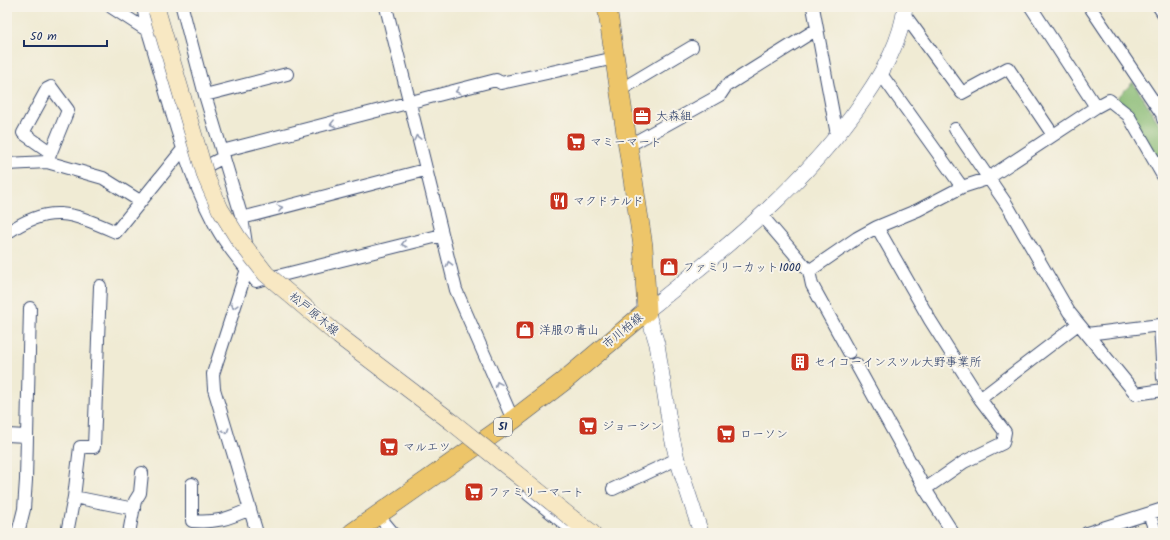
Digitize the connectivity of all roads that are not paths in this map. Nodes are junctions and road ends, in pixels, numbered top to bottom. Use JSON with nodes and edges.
{"nodes":[{"id":1,"x":137,"y":7,"type":"edge"},
{"id":2,"x":182,"y":7,"type":"edge"},
{"id":3,"x":386,"y":7,"type":"edge"},
{"id":4,"x":608,"y":7,"type":"edge"},
{"id":5,"x":813,"y":7,"type":"edge"},
{"id":6,"x":1031,"y":7,"type":"edge"},
{"id":7,"x":1090,"y":7,"type":"edge"},
{"id":8,"x":1159,"y":7,"type":"edge"},
{"id":9,"x":152,"y":8,"type":"edge"},
{"id":10,"x":116,"y":10,"type":"edge"},
{"id":11,"x":904,"y":10,"type":"edge"},
{"id":12,"x":1163,"y":13,"type":"edge"},
{"id":13,"x":817,"y":29,"type":"junction"},
{"id":14,"x":148,"y":31,"type":"junction"},
{"id":15,"x":692,"y":47,"type":"dead end"},
{"id":16,"x":615,"y":58,"type":"junction"},
{"id":17,"x":287,"y":74,"type":"dead end"},
{"id":18,"x":881,"y":74,"type":"junction"},
{"id":19,"x":620,"y":90,"type":"junction"},
{"id":20,"x":205,"y":95,"type":"junction"},
{"id":21,"x":409,"y":104,"type":"junction"},
{"id":22,"x":1096,"y":107,"type":"junction"},
{"id":23,"x":1163,"y":116,"type":"edge"},
{"id":24,"x":955,"y":129,"type":"dead end"},
{"id":25,"x":837,"y":135,"type":"junction"},
{"id":26,"x":1053,"y":135,"type":"junction"},
{"id":27,"x":628,"y":146,"type":"junction"},
{"id":28,"x":184,"y":148,"type":"junction"},
{"id":29,"x":223,"y":154,"type":"junction"},
{"id":30,"x":49,"y":157,"type":"junction"},
{"id":31,"x":7,"y":164,"type":"edge"},
{"id":32,"x":426,"y":170,"type":"junction"},
{"id":33,"x":192,"y":174,"type":"junction"},
{"id":34,"x":1163,"y":176,"type":"edge"},
{"id":35,"x":987,"y":179,"type":"junction"},
{"id":36,"x":962,"y":187,"type":"junction"},
{"id":37,"x":140,"y":201,"type":"junction"},
{"id":38,"x":762,"y":216,"type":"junction"},
{"id":39,"x":242,"y":218,"type":"junction"},
{"id":40,"x":877,"y":227,"type":"junction"},
{"id":41,"x":7,"y":233,"type":"edge"},
{"id":42,"x":442,"y":235,"type":"junction"},
{"id":43,"x":247,"y":269,"type":"junction"},
{"id":44,"x":809,"y":272,"type":"junction"},
{"id":45,"x":100,"y":286,"type":"dead end"},
{"id":46,"x":30,"y":308,"type":"dead end"},
{"id":47,"x":647,"y":311,"type":"junction"},
{"id":48,"x":1078,"y":324,"type":"junction"},
{"id":49,"x":1087,"y":334,"type":"junction"},
{"id":50,"x":849,"y":352,"type":"dead end"},
{"id":51,"x":856,"y":364,"type":"dead end"},
{"id":52,"x":1163,"y":378,"type":"edge"},
{"id":53,"x":1163,"y":390,"type":"edge"},
{"id":54,"x":980,"y":399,"type":"junction"},
{"id":55,"x":513,"y":420,"type":"junction"},
{"id":56,"x":7,"y":436,"type":"edge"},
{"id":57,"x":26,"y":436,"type":"junction"},
{"id":58,"x":677,"y":459,"type":"junction"},
{"id":59,"x":142,"y":473,"type":"dead end"},
{"id":60,"x":192,"y":484,"type":"dead end"},
{"id":61,"x":613,"y":489,"type":"dead end"},
{"id":62,"x":925,"y":489,"type":"junction"},
{"id":63,"x":528,"y":494,"type":"dead end"},
{"id":64,"x":74,"y":497,"type":"junction"},
{"id":65,"x":134,"y":509,"type":"junction"},
{"id":66,"x":250,"y":509,"type":"junction"},
{"id":67,"x":1163,"y":509,"type":"edge"},
{"id":68,"x":1149,"y":514,"type":"junction"},
{"id":69,"x":378,"y":515,"type":"junction"},
{"id":70,"x":575,"y":526,"type":"edge"},
{"id":71,"x":18,"y":533,"type":"edge"},
{"id":72,"x":66,"y":533,"type":"edge"},
{"id":73,"x":129,"y":533,"type":"edge"},
{"id":74,"x":257,"y":533,"type":"edge"},
{"id":75,"x":352,"y":533,"type":"edge"},
{"id":76,"x":393,"y":533,"type":"edge"},
{"id":77,"x":592,"y":533,"type":"edge"},
{"id":78,"x":701,"y":533,"type":"edge"},
{"id":79,"x":953,"y":533,"type":"edge"},
{"id":80,"x":1087,"y":533,"type":"edge"},
{"id":81,"x":1156,"y":533,"type":"edge"}],
"edges":[{"from":1,"to":10,"type":"street"},
{"from":2,"to":20,"type":"street"},
{"from":3,"to":21,"type":"street"},
{"from":4,"to":16,"type":"main road","name":"市川柏線"},
{"from":5,"to":13,"type":"street"},
{"from":6,"to":22,"type":"street"},
{"from":7,"to":23,"type":"street"},
{"from":8,"to":12,"type":"street"},
{"from":9,"to":14,"type":"street"},
{"from":9,"to":70,"type":"main road","name":"松戸原木線","bridge":true},
{"from":10,"to":14,"type":"street"},
{"from":11,"to":18,"type":"street"},
{"from":11,"to":26,"type":"street"},
{"from":13,"to":25,"type":"street"},
{"from":13,"to":27,"type":"street"},
{"from":14,"to":28,"type":"street"},
{"from":15,"to":19,"type":"street"},
{"from":16,"to":19,"type":"main road","name":"市川柏線"},
{"from":16,"to":21,"type":"street","one_way":true},
{"from":17,"to":20,"type":"street"},
{"from":18,"to":25,"type":"street"},
{"from":18,"to":36,"type":"street"},
{"from":19,"to":27,"type":"main road","name":"市川柏線"},
{"from":20,"to":29,"type":"street"},
{"from":21,"to":29,"type":"street","one_way":true},
{"from":32,"to":21,"type":"street","one_way":true},
{"from":22,"to":26,"type":"street"},
{"from":22,"to":34,"type":"street"},
{"from":24,"to":35,"type":"street"},
{"from":25,"to":38,"type":"street"},
{"from":26,"to":35,"type":"street"},
{"from":27,"to":47,"type":"main road","name":"市川柏線"},
{"from":28,"to":33,"type":"street"},
{"from":28,"to":37,"type":"street"},
{"from":29,"to":33,"type":"street"},
{"from":29,"to":39,"type":"street"},
{"from":30,"to":30,"type":"street"},
{"from":30,"to":31,"type":"street"},
{"from":30,"to":37,"type":"street"},
{"from":39,"to":32,"type":"street","one_way":true},
{"from":32,"to":42,"type":"street"},
{"from":33,"to":43,"type":"street"},
{"from":35,"to":36,"type":"street"},
{"from":35,"to":48,"type":"street"},
{"from":36,"to":40,"type":"street"},
{"from":37,"to":41,"type":"street"},
{"from":38,"to":44,"type":"street"},
{"from":38,"to":47,"type":"street"},
{"from":39,"to":43,"type":"street"},
{"from":40,"to":44,"type":"street"},
{"from":40,"to":54,"type":"street"},
{"from":42,"to":43,"type":"street","one_way":true},
{"from":55,"to":42,"type":"street","one_way":true},
{"from":43,"to":66,"type":"street","one_way":true},
{"from":44,"to":50,"type":"street"},
{"from":45,"to":64,"type":"street"},
{"from":46,"to":57,"type":"street"},
{"from":47,"to":55,"type":"main road","name":"市川柏線","number":"51"},
{"from":47,"to":58,"type":"street"},
{"from":48,"to":49,"type":"street"},
{"from":48,"to":54,"type":"street"},
{"from":49,"to":52,"type":"street"},
{"from":49,"to":53,"type":"street"},
{"from":51,"to":62,"type":"street"},
{"from":54,"to":62,"type":"street"},
{"from":55,"to":69,"type":"main road","name":"市川柏線","number":"51"},
{"from":56,"to":57,"type":"street"},
{"from":57,"to":71,"type":"street"},
{"from":58,"to":61,"type":"street"},
{"from":58,"to":78,"type":"street"},
{"from":59,"to":65,"type":"street"},
{"from":60,"to":66,"type":"street"},
{"from":62,"to":79,"type":"street"},
{"from":63,"to":70,"type":"street"},
{"from":64,"to":65,"type":"street"},
{"from":64,"to":72,"type":"street"},
{"from":65,"to":73,"type":"street"},
{"from":66,"to":74,"type":"street"},
{"from":67,"to":68,"type":"street"},
{"from":68,"to":80,"type":"street"},
{"from":68,"to":81,"type":"street"},
{"from":69,"to":75,"type":"main road","name":"市川柏線","number":"51"},
{"from":69,"to":76,"type":"street"},
{"from":70,"to":77,"type":"main road","name":"松戸原木線"}]}
